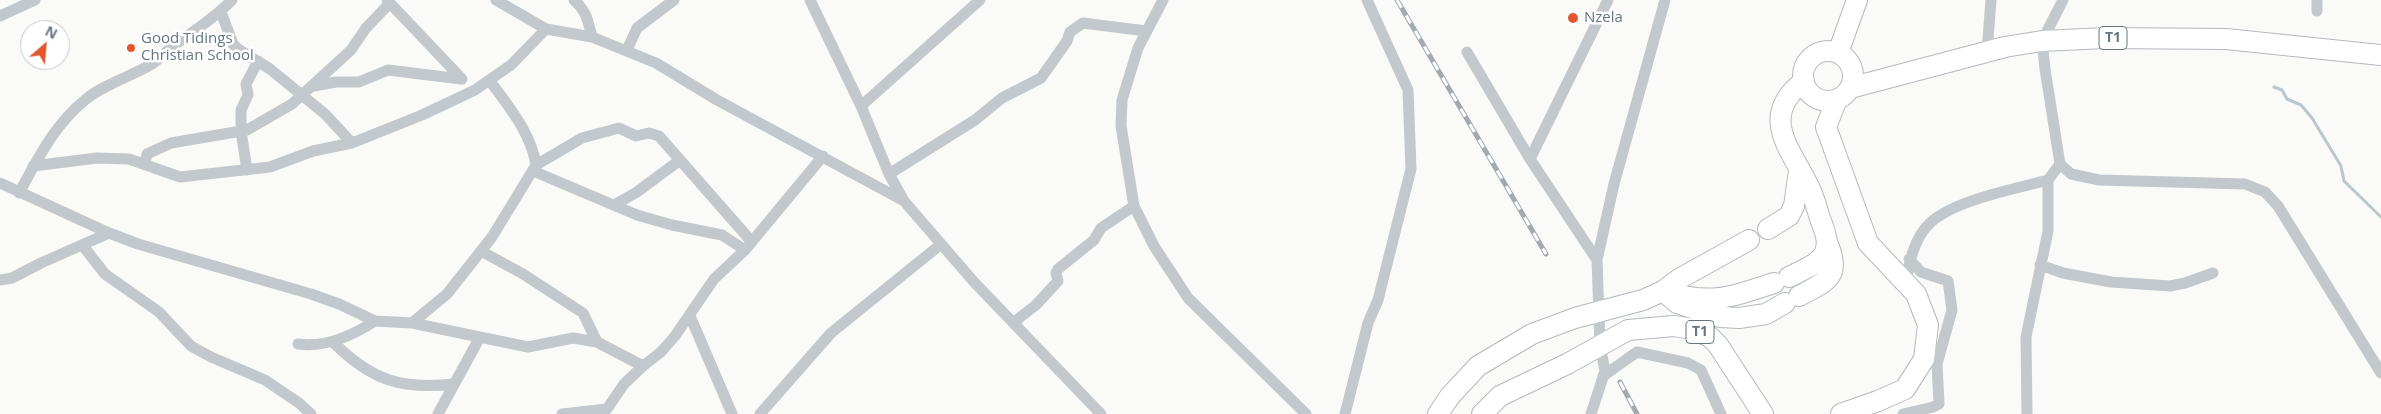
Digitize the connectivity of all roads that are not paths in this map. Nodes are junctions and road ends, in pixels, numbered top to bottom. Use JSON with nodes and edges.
{"nodes":[{"id":1,"x":35,"y":0,"type":"edge"},
{"id":2,"x":232,"y":0,"type":"edge"},
{"id":3,"x":496,"y":0,"type":"edge"},
{"id":4,"x":574,"y":0,"type":"edge"},
{"id":5,"x":674,"y":0,"type":"edge"},
{"id":6,"x":810,"y":0,"type":"edge"},
{"id":7,"x":980,"y":0,"type":"edge"},
{"id":8,"x":1162,"y":0,"type":"edge"},
{"id":9,"x":1367,"y":0,"type":"edge"},
{"id":10,"x":1608,"y":0,"type":"edge"},
{"id":11,"x":1665,"y":0,"type":"edge"},
{"id":12,"x":1857,"y":0,"type":"edge"},
{"id":13,"x":1991,"y":0,"type":"edge"},
{"id":14,"x":2063,"y":0,"type":"edge"},
{"id":15,"x":388,"y":2,"type":"edge"},
{"id":16,"x":221,"y":12,"type":"junction"},
{"id":17,"x":0,"y":16,"type":"edge"},
{"id":18,"x":546,"y":29,"type":"junction"},
{"id":19,"x":1146,"y":31,"type":"junction"},
{"id":20,"x":592,"y":37,"type":"junction"},
{"id":21,"x":2042,"y":41,"type":"junction"},
{"id":22,"x":627,"y":50,"type":"junction"},
{"id":23,"x":1467,"y":52,"type":"dead end"},
{"id":24,"x":1987,"y":52,"type":"junction"},
{"id":25,"x":1838,"y":53,"type":"junction"},
{"id":26,"x":2381,"y":55,"type":"edge"},
{"id":27,"x":258,"y":61,"type":"junction"},
{"id":28,"x":461,"y":79,"type":"junction"},
{"id":29,"x":490,"y":81,"type":"junction"},
{"id":30,"x":1804,"y":81,"type":"junction"},
{"id":31,"x":314,"y":86,"type":"junction"},
{"id":32,"x":475,"y":90,"type":"junction"},
{"id":33,"x":1844,"y":94,"type":"junction"},
{"id":34,"x":303,"y":96,"type":"junction"},
{"id":35,"x":861,"y":106,"type":"junction"},
{"id":36,"x":241,"y":131,"type":"junction"},
{"id":37,"x":352,"y":143,"type":"junction"},
{"id":38,"x":823,"y":156,"type":"junction"},
{"id":39,"x":1530,"y":159,"type":"junction"},
{"id":40,"x":680,"y":160,"type":"junction"},
{"id":41,"x":145,"y":164,"type":"junction"},
{"id":42,"x":2060,"y":164,"type":"junction"},
{"id":43,"x":33,"y":166,"type":"junction"},
{"id":44,"x":534,"y":168,"type":"junction"},
{"id":45,"x":246,"y":170,"type":"junction"},
{"id":46,"x":1799,"y":171,"type":"junction"},
{"id":47,"x":888,"y":174,"type":"junction"},
{"id":48,"x":2048,"y":180,"type":"junction"},
{"id":49,"x":0,"y":183,"type":"edge"},
{"id":50,"x":19,"y":193,"type":"junction"},
{"id":51,"x":904,"y":201,"type":"junction"},
{"id":52,"x":614,"y":205,"type":"junction"},
{"id":53,"x":1134,"y":206,"type":"junction"},
{"id":54,"x":1768,"y":229,"type":"dead end"},
{"id":55,"x":109,"y":233,"type":"junction"},
{"id":56,"x":1749,"y":240,"type":"dead end"},
{"id":57,"x":1827,"y":242,"type":"junction"},
{"id":58,"x":940,"y":245,"type":"junction"},
{"id":59,"x":83,"y":246,"type":"junction"},
{"id":60,"x":748,"y":246,"type":"junction"},
{"id":61,"x":480,"y":252,"type":"junction"},
{"id":62,"x":1910,"y":258,"type":"junction"},
{"id":63,"x":1597,"y":260,"type":"junction"},
{"id":64,"x":2040,"y":264,"type":"junction"},
{"id":65,"x":2213,"y":273,"type":"dead end"},
{"id":66,"x":0,"y":280,"type":"edge"},
{"id":67,"x":1906,"y":282,"type":"junction"},
{"id":68,"x":1663,"y":291,"type":"junction"},
{"id":69,"x":1598,"y":310,"type":"junction"},
{"id":70,"x":690,"y":316,"type":"junction"},
{"id":71,"x":375,"y":320,"type":"junction"},
{"id":72,"x":1014,"y":322,"type":"junction"},
{"id":73,"x":412,"y":323,"type":"junction"},
{"id":74,"x":480,"y":337,"type":"junction"},
{"id":75,"x":333,"y":342,"type":"junction"},
{"id":76,"x":597,"y":342,"type":"junction"},
{"id":77,"x":298,"y":344,"type":"dead end"},
{"id":78,"x":1600,"y":345,"type":"junction"},
{"id":79,"x":643,"y":366,"type":"junction"},
{"id":80,"x":2381,"y":373,"type":"edge"},
{"id":81,"x":1603,"y":376,"type":"junction"},
{"id":82,"x":454,"y":384,"type":"junction"},
{"id":83,"x":311,"y":414,"type":"edge"},
{"id":84,"x":438,"y":414,"type":"edge"},
{"id":85,"x":562,"y":414,"type":"edge"},
{"id":86,"x":732,"y":414,"type":"edge"},
{"id":87,"x":760,"y":414,"type":"edge"},
{"id":88,"x":1101,"y":414,"type":"edge"},
{"id":89,"x":1306,"y":414,"type":"edge"},
{"id":90,"x":1345,"y":414,"type":"edge"},
{"id":91,"x":1438,"y":414,"type":"edge"},
{"id":92,"x":1482,"y":414,"type":"edge"},
{"id":93,"x":1591,"y":414,"type":"edge"},
{"id":94,"x":1721,"y":414,"type":"edge"},
{"id":95,"x":1763,"y":414,"type":"edge"},
{"id":96,"x":1841,"y":414,"type":"edge"},
{"id":97,"x":1903,"y":414,"type":"edge"},
{"id":98,"x":2027,"y":414,"type":"edge"}],
"edges":[{"from":1,"to":17,"type":"street"},
{"from":2,"to":16,"type":"street"},
{"from":3,"to":18,"type":"street"},
{"from":4,"to":20,"type":"street"},
{"from":5,"to":22,"type":"street"},
{"from":6,"to":35,"type":"street"},
{"from":7,"to":35,"type":"street"},
{"from":8,"to":19,"type":"street"},
{"from":9,"to":90,"type":"street"},
{"from":10,"to":39,"type":"street"},
{"from":11,"to":63,"type":"street"},
{"from":12,"to":25,"type":"highway"},
{"from":13,"to":24,"type":"street"},
{"from":14,"to":21,"type":"street"},
{"from":15,"to":28,"type":"street"},
{"from":15,"to":31,"type":"street"},
{"from":16,"to":27,"type":"street"},
{"from":16,"to":43,"type":"street"},
{"from":18,"to":20,"type":"street"},
{"from":18,"to":29,"type":"street"},
{"from":19,"to":47,"type":"street"},
{"from":19,"to":53,"type":"street"},
{"from":20,"to":22,"type":"street"},
{"from":21,"to":24,"type":"highway","number":"T1"},
{"from":21,"to":26,"type":"highway","number":"T1"},
{"from":21,"to":42,"type":"street"},
{"from":22,"to":38,"type":"street"},
{"from":23,"to":39,"type":"street"},
{"from":24,"to":33,"type":"highway","number":"T1"},
{"from":25,"to":30,"type":"highway"},
{"from":25,"to":33,"type":"highway"},
{"from":27,"to":34,"type":"street"},
{"from":27,"to":36,"type":"street"},
{"from":28,"to":31,"type":"street"},
{"from":28,"to":32,"type":"street"},
{"from":29,"to":32,"type":"street"},
{"from":29,"to":44,"type":"street"},
{"from":30,"to":33,"type":"highway","number":"T1"},
{"from":30,"to":46,"type":"highway"},
{"from":31,"to":34,"type":"street"},
{"from":32,"to":37,"type":"street"},
{"from":33,"to":67,"type":"highway"},
{"from":34,"to":36,"type":"street"},
{"from":34,"to":37,"type":"street"},
{"from":35,"to":47,"type":"street"},
{"from":36,"to":41,"type":"street"},
{"from":36,"to":45,"type":"street"},
{"from":37,"to":45,"type":"street"},
{"from":38,"to":51,"type":"street"},
{"from":38,"to":60,"type":"street"},
{"from":39,"to":63,"type":"street"},
{"from":40,"to":44,"type":"street"},
{"from":40,"to":52,"type":"street"},
{"from":40,"to":60,"type":"street"},
{"from":41,"to":43,"type":"street"},
{"from":41,"to":45,"type":"street"},
{"from":42,"to":48,"type":"street"},
{"from":42,"to":80,"type":"street"},
{"from":43,"to":50,"type":"street"},
{"from":44,"to":52,"type":"street"},
{"from":44,"to":61,"type":"street"},
{"from":46,"to":54,"type":"highway"},
{"from":46,"to":57,"type":"highway"},
{"from":47,"to":51,"type":"street"},
{"from":48,"to":62,"type":"street"},
{"from":48,"to":64,"type":"street"},
{"from":49,"to":50,"type":"street"},
{"from":50,"to":55,"type":"street"},
{"from":51,"to":58,"type":"street"},
{"from":52,"to":60,"type":"street"},
{"from":53,"to":72,"type":"street"},
{"from":53,"to":89,"type":"street"},
{"from":55,"to":59,"type":"street"},
{"from":55,"to":71,"type":"street"},
{"from":56,"to":68,"type":"highway"},
{"from":57,"to":68,"type":"highway"},
{"from":57,"to":68,"type":"highway"},
{"from":58,"to":72,"type":"street"},
{"from":58,"to":87,"type":"street"},
{"from":59,"to":66,"type":"street"},
{"from":59,"to":83,"type":"street"},
{"from":60,"to":70,"type":"street"},
{"from":61,"to":73,"type":"street"},
{"from":61,"to":76,"type":"street"},
{"from":62,"to":67,"type":"street"},
{"from":62,"to":97,"type":"street"},
{"from":63,"to":69,"type":"street"},
{"from":64,"to":65,"type":"street"},
{"from":64,"to":98,"type":"street"},
{"from":67,"to":96,"type":"highway"},
{"from":68,"to":69,"type":"highway"},
{"from":69,"to":78,"type":"street"},
{"from":69,"to":91,"type":"highway"},
{"from":70,"to":79,"type":"street"},
{"from":70,"to":86,"type":"street"},
{"from":71,"to":73,"type":"street"},
{"from":71,"to":75,"type":"street"},
{"from":72,"to":88,"type":"street"},
{"from":73,"to":74,"type":"street"},
{"from":74,"to":76,"type":"street"},
{"from":74,"to":82,"type":"street"},
{"from":75,"to":77,"type":"street"},
{"from":75,"to":82,"type":"street"},
{"from":76,"to":79,"type":"street"},
{"from":78,"to":81,"type":"street"},
{"from":78,"to":92,"type":"highway"},
{"from":78,"to":95,"type":"highway","number":"T1"},
{"from":79,"to":85,"type":"street"},
{"from":81,"to":93,"type":"street"},
{"from":81,"to":94,"type":"street"},
{"from":82,"to":84,"type":"street"}]}
